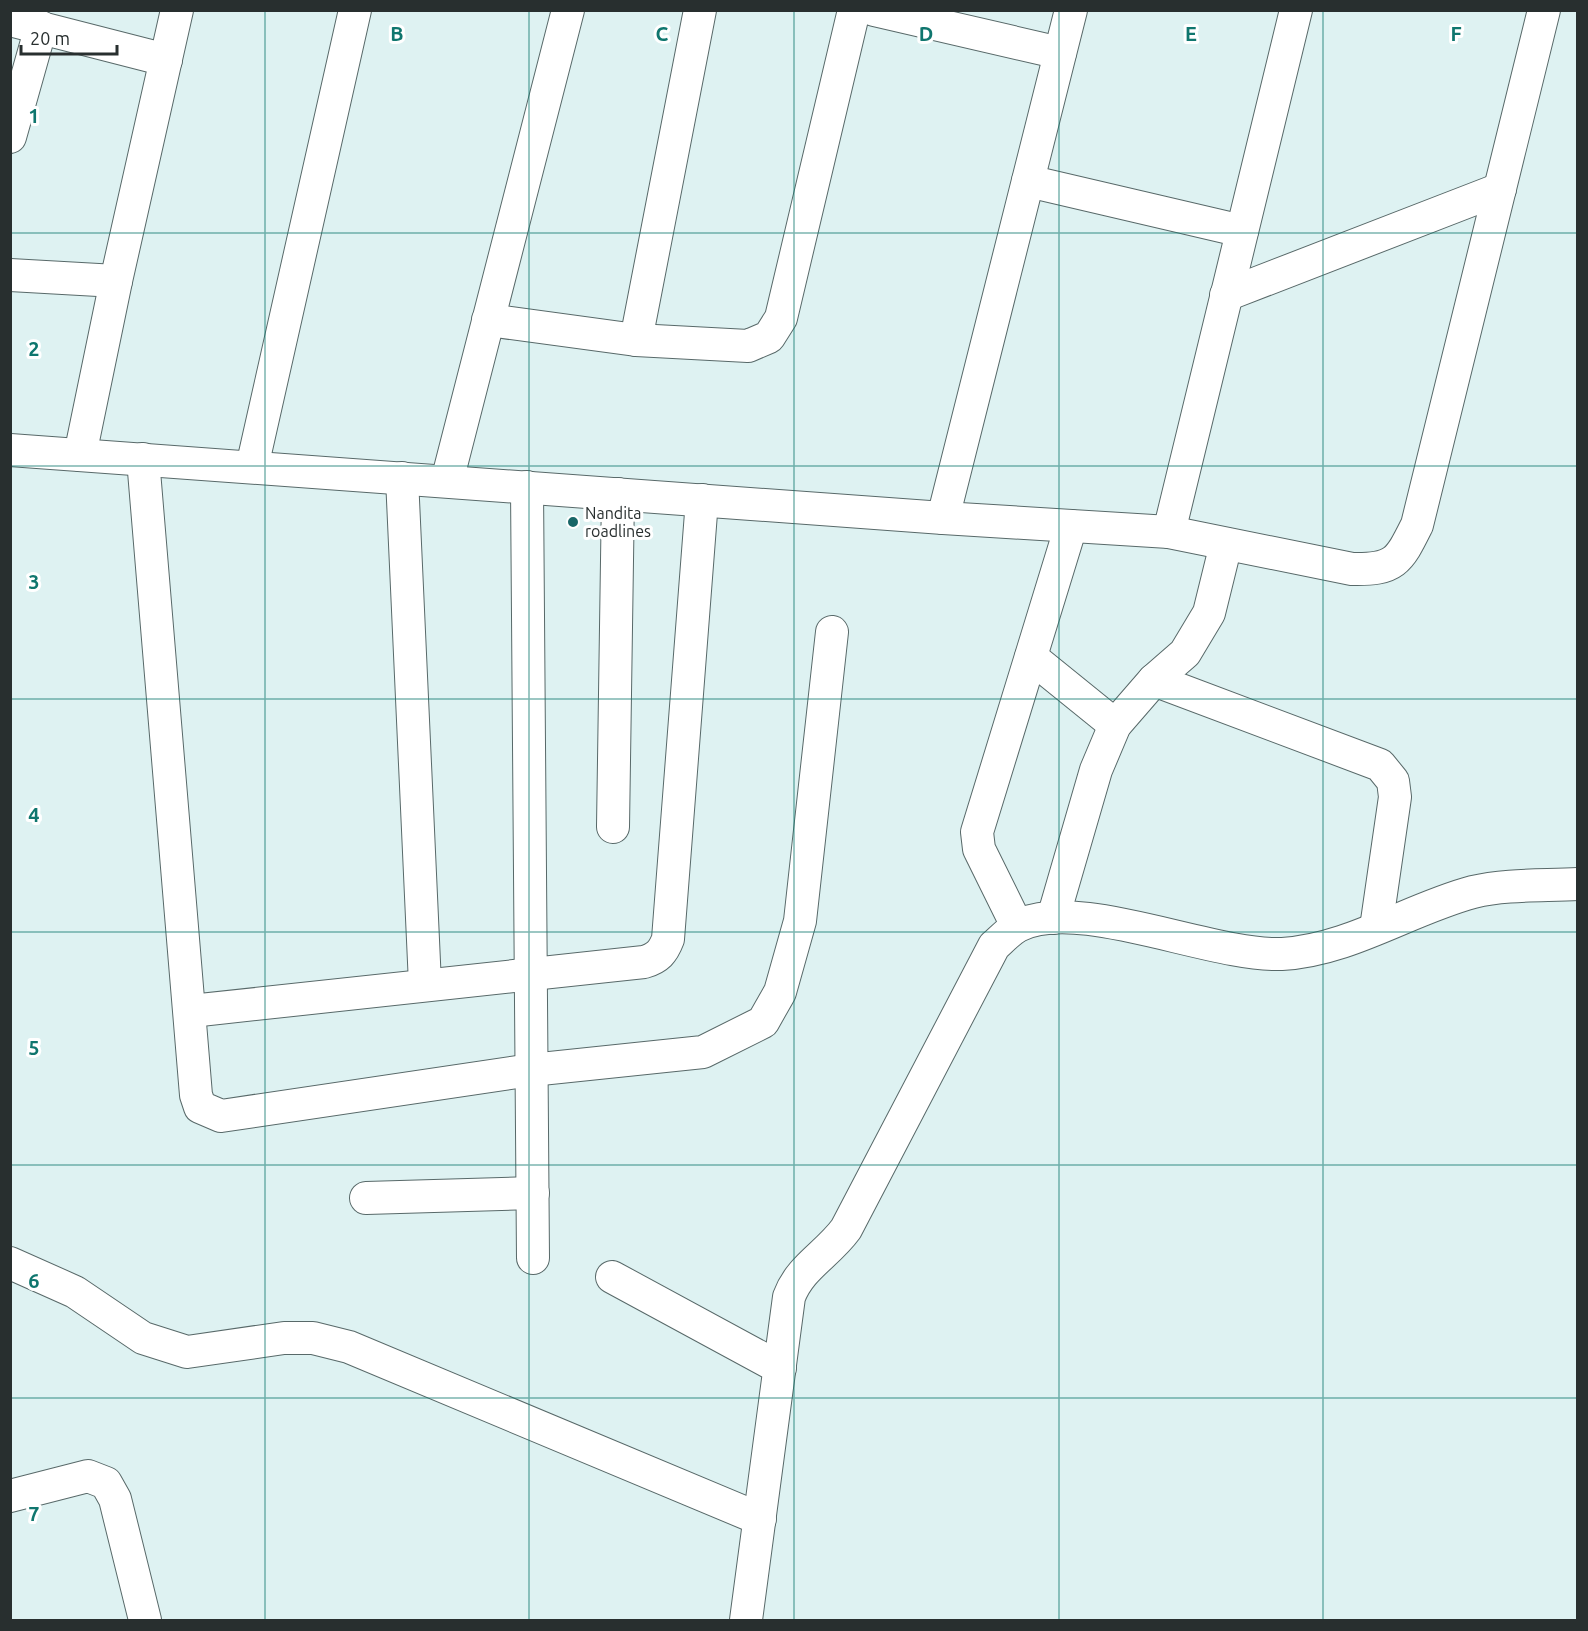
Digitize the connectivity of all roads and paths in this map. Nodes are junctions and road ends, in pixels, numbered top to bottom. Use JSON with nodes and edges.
{"nodes":[{"id":1,"x":177,"y":10,"type":"edge"},
{"id":2,"x":355,"y":10,"type":"edge"},
{"id":3,"x":568,"y":10,"type":"edge"},
{"id":4,"x":700,"y":10,"type":"edge"},
{"id":5,"x":854,"y":10,"type":"edge"},
{"id":6,"x":874,"y":10,"type":"edge"},
{"id":7,"x":1071,"y":10,"type":"edge"},
{"id":8,"x":1296,"y":10,"type":"edge"},
{"id":9,"x":1544,"y":10,"type":"edge"},
{"id":10,"x":10,"y":20,"type":"edge"},
{"id":11,"x":41,"y":27,"type":"junction"},
{"id":12,"x":1060,"y":53,"type":"junction"},
{"id":13,"x":166,"y":60,"type":"junction"},
{"id":14,"x":10,"y":137,"type":"edge"},
{"id":15,"x":1028,"y":181,"type":"junction"},
{"id":16,"x":1500,"y":189,"type":"junction"},
{"id":17,"x":1242,"y":231,"type":"junction"},
{"id":18,"x":10,"y":275,"type":"edge"},
{"id":19,"x":116,"y":281,"type":"junction"},
{"id":20,"x":1226,"y":296,"type":"junction"},
{"id":21,"x":488,"y":320,"type":"junction"},
{"id":22,"x":636,"y":340,"type":"junction"},
{"id":23,"x":10,"y":450,"type":"edge"},
{"id":24,"x":80,"y":455,"type":"junction"},
{"id":25,"x":142,"y":459,"type":"junction"},
{"id":26,"x":252,"y":467,"type":"junction"},
{"id":27,"x":402,"y":478,"type":"junction"},
{"id":28,"x":447,"y":481,"type":"junction"},
{"id":29,"x":527,"y":488,"type":"junction"},
{"id":30,"x":618,"y":494,"type":"junction"},
{"id":31,"x":702,"y":500,"type":"junction"},
{"id":32,"x":943,"y":518,"type":"junction"},
{"id":33,"x":1071,"y":526,"type":"junction"},
{"id":34,"x":1169,"y":532,"type":"junction"},
{"id":35,"x":1226,"y":544,"type":"junction"},
{"id":36,"x":832,"y":632,"type":"dead end"},
{"id":37,"x":1031,"y":657,"type":"junction"},
{"id":38,"x":1154,"y":680,"type":"junction"},
{"id":39,"x":1115,"y":725,"type":"junction"},
{"id":40,"x":613,"y":827,"type":"dead end"},
{"id":41,"x":1578,"y":884,"type":"edge"},
{"id":42,"x":1053,"y":918,"type":"junction"},
{"id":43,"x":1017,"y":926,"type":"junction"},
{"id":44,"x":1376,"y":928,"type":"junction"},
{"id":45,"x":531,"y":973,"type":"junction"},
{"id":46,"x":425,"y":984,"type":"junction"},
{"id":47,"x":191,"y":1011,"type":"junction"},
{"id":48,"x":531,"y":1070,"type":"junction"},
{"id":49,"x":533,"y":1194,"type":"junction"},
{"id":50,"x":366,"y":1198,"type":"dead end"},
{"id":51,"x":533,"y":1258,"type":"dead end"},
{"id":52,"x":10,"y":1263,"type":"edge"},
{"id":53,"x":612,"y":1277,"type":"dead end"},
{"id":54,"x":780,"y":1368,"type":"junction"},
{"id":55,"x":10,"y":1496,"type":"edge"},
{"id":56,"x":760,"y":1519,"type":"junction"},
{"id":57,"x":145,"y":1620,"type":"edge"},
{"id":58,"x":746,"y":1620,"type":"edge"}],
"edges":[{"from":1,"to":13,"type":"street"},
{"from":2,"to":26,"type":"street"},
{"from":3,"to":21,"type":"street"},
{"from":4,"to":22,"type":"street"},
{"from":5,"to":22,"type":"street"},
{"from":6,"to":12,"type":"street"},
{"from":7,"to":12,"type":"street"},
{"from":8,"to":17,"type":"street"},
{"from":9,"to":16,"type":"street"},
{"from":10,"to":11,"type":"street"},
{"from":11,"to":13,"type":"street"},
{"from":11,"to":14,"type":"street"},
{"from":12,"to":15,"type":"street"},
{"from":13,"to":19,"type":"street"},
{"from":15,"to":17,"type":"street"},
{"from":15,"to":32,"type":"street"},
{"from":16,"to":20,"type":"street"},
{"from":16,"to":35,"type":"street"},
{"from":17,"to":20,"type":"street"},
{"from":18,"to":19,"type":"street"},
{"from":19,"to":24,"type":"street"},
{"from":20,"to":34,"type":"street"},
{"from":21,"to":22,"type":"street"},
{"from":21,"to":28,"type":"street"},
{"from":23,"to":24,"type":"street"},
{"from":24,"to":25,"type":"street"},
{"from":25,"to":26,"type":"street"},
{"from":25,"to":47,"type":"street"},
{"from":26,"to":27,"type":"street"},
{"from":27,"to":28,"type":"street"},
{"from":27,"to":46,"type":"street"},
{"from":28,"to":29,"type":"street"},
{"from":29,"to":30,"type":"street"},
{"from":29,"to":45,"type":"street"},
{"from":30,"to":31,"type":"street"},
{"from":30,"to":40,"type":"street"},
{"from":31,"to":32,"type":"street"},
{"from":31,"to":45,"type":"street"},
{"from":32,"to":33,"type":"street"},
{"from":33,"to":34,"type":"street"},
{"from":33,"to":37,"type":"street"},
{"from":34,"to":35,"type":"street"},
{"from":35,"to":38,"type":"street"},
{"from":36,"to":48,"type":"street"},
{"from":37,"to":39,"type":"street"},
{"from":37,"to":43,"type":"street"},
{"from":38,"to":39,"type":"street"},
{"from":38,"to":44,"type":"street"},
{"from":39,"to":42,"type":"street"},
{"from":41,"to":44,"type":"street"},
{"from":42,"to":43,"type":"street"},
{"from":42,"to":44,"type":"street"},
{"from":43,"to":54,"type":"street"},
{"from":45,"to":46,"type":"street"},
{"from":45,"to":48,"type":"street"},
{"from":46,"to":47,"type":"street"},
{"from":47,"to":48,"type":"street"},
{"from":48,"to":49,"type":"street"},
{"from":49,"to":50,"type":"street"},
{"from":49,"to":51,"type":"street"},
{"from":52,"to":56,"type":"street"},
{"from":53,"to":54,"type":"street"},
{"from":54,"to":56,"type":"street"},
{"from":55,"to":57,"type":"street"},
{"from":56,"to":58,"type":"street"}]}
